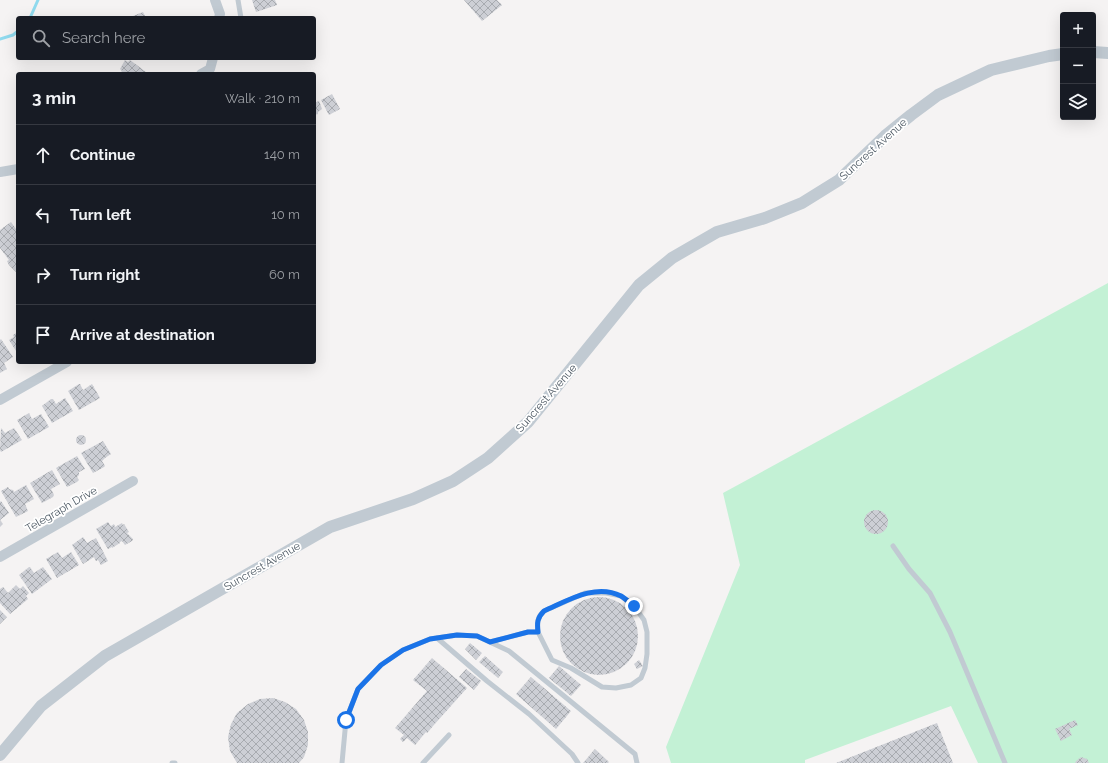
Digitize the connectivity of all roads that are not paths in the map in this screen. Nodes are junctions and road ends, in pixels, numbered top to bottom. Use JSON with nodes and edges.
{"nodes":[{"id":1,"x":215,"y":0,"type":"edge"},
{"id":2,"x":238,"y":0,"type":"edge"},
{"id":3,"x":220,"y":16,"type":"edge"},
{"id":4,"x":241,"y":16,"type":"edge"},
{"id":5,"x":1096,"y":52,"type":"edge"},
{"id":6,"x":1108,"y":53,"type":"edge"},
{"id":7,"x":1060,"y":54,"type":"edge"},
{"id":8,"x":212,"y":60,"type":"edge"},
{"id":9,"x":205,"y":72,"type":"edge"},
{"id":10,"x":16,"y":169,"type":"edge"},
{"id":11,"x":0,"y":172,"type":"edge"},
{"id":12,"x":63,"y":364,"type":"edge"},
{"id":13,"x":0,"y":400,"type":"edge"},
{"id":14,"x":133,"y":480,"type":"dead end"},
{"id":15,"x":893,"y":546,"type":"dead end"},
{"id":16,"x":0,"y":557,"type":"edge"},
{"id":17,"x":538,"y":632,"type":"junction"},
{"id":18,"x":438,"y":638,"type":"junction"},
{"id":19,"x":490,"y":642,"type":"junction"},
{"id":20,"x":449,"y":735,"type":"dead end"},
{"id":21,"x":0,"y":755,"type":"edge"},
{"id":22,"x":342,"y":763,"type":"edge"},
{"id":23,"x":423,"y":763,"type":"edge"},
{"id":24,"x":578,"y":763,"type":"edge"},
{"id":25,"x":637,"y":763,"type":"edge"},
{"id":26,"x":1005,"y":763,"type":"edge"}],
"edges":[{"from":1,"to":3,"type":"street"},
{"from":2,"to":4,"type":"lane"},
{"from":5,"to":6,"type":"street"},
{"from":7,"to":21,"type":"street","name":"Suncrest Avenue"},
{"from":8,"to":9,"type":"street"},
{"from":10,"to":11,"type":"street"},
{"from":12,"to":13,"type":"street"},
{"from":14,"to":16,"type":"street","name":"Telegraph Drive"},
{"from":15,"to":26,"type":"lane"},
{"from":17,"to":17,"type":"lane"},
{"from":17,"to":19,"type":"lane"},
{"from":18,"to":19,"type":"lane"},
{"from":18,"to":22,"type":"lane"},
{"from":18,"to":24,"type":"lane"},
{"from":19,"to":25,"type":"lane"},
{"from":20,"to":23,"type":"lane"}]}
